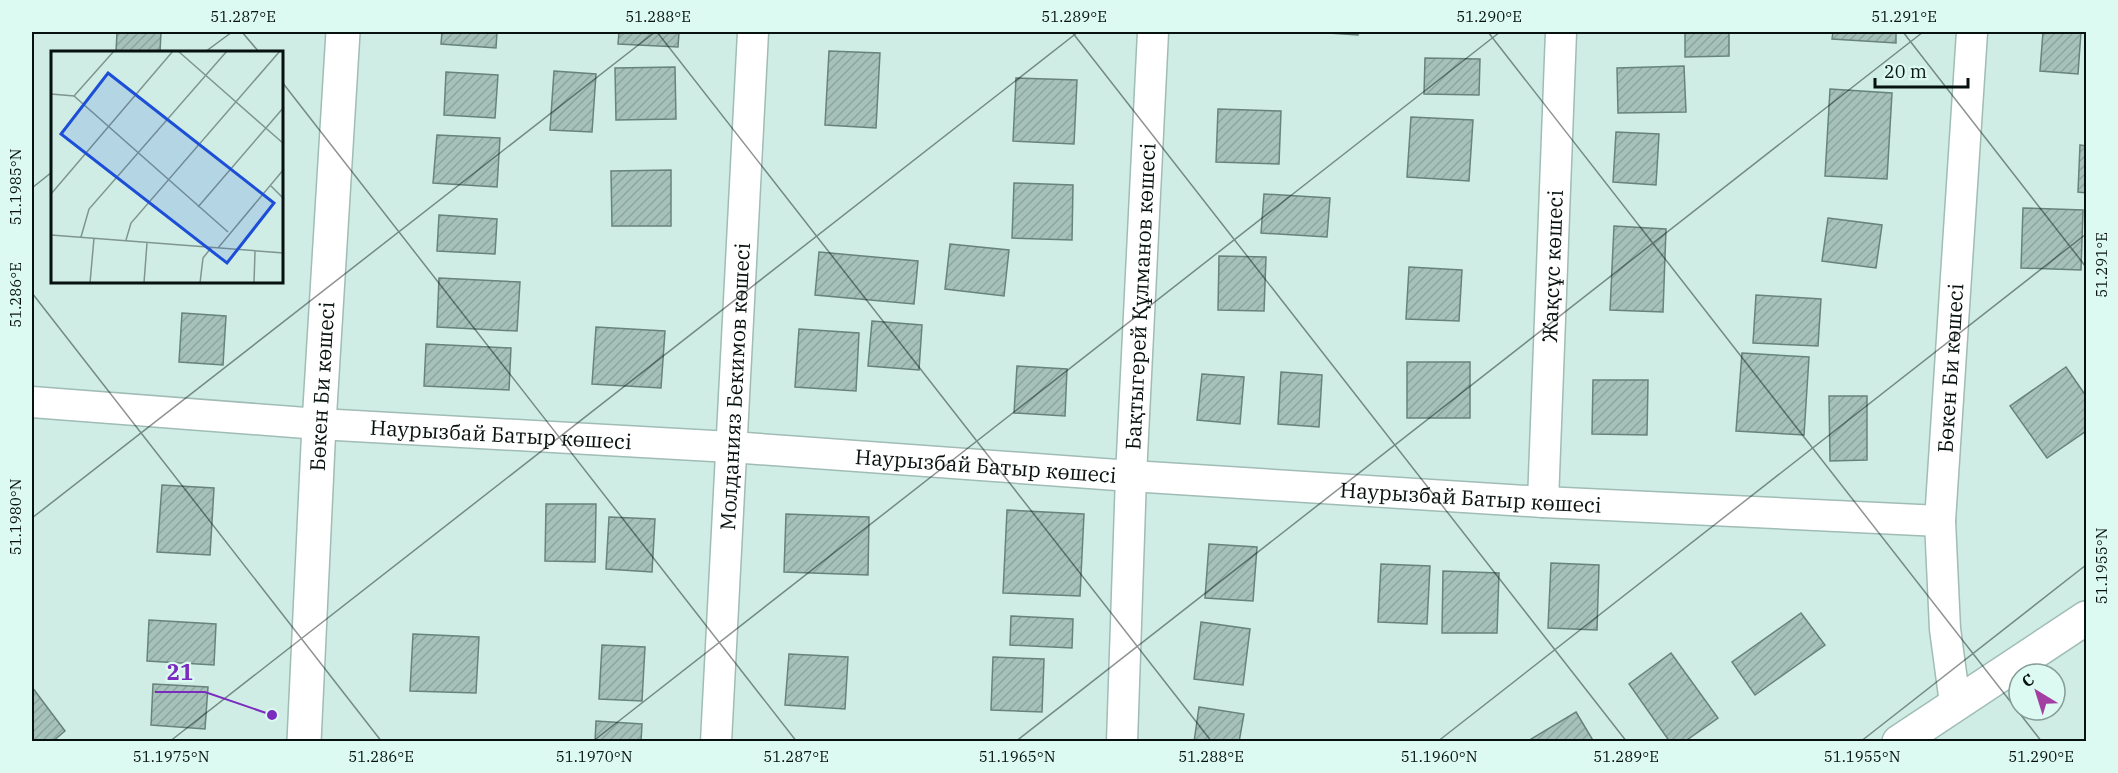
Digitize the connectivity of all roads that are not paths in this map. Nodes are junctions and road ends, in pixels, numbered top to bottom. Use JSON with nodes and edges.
{"nodes":[{"id":1,"x":343,"y":32,"type":"edge"},
{"id":2,"x":753,"y":32,"type":"edge"},
{"id":3,"x":1154,"y":32,"type":"edge"},
{"id":4,"x":1561,"y":32,"type":"edge"},
{"id":5,"x":1972,"y":32,"type":"edge"},
{"id":6,"x":32,"y":402,"type":"edge"},
{"id":7,"x":319,"y":424,"type":"junction"},
{"id":8,"x":730,"y":447,"type":"junction"},
{"id":9,"x":1131,"y":476,"type":"junction"},
{"id":10,"x":1543,"y":502,"type":"junction"},
{"id":11,"x":1940,"y":521,"type":"junction"},
{"id":12,"x":2086,"y":618,"type":"edge"},
{"id":13,"x":1955,"y":703,"type":"junction"},
{"id":14,"x":304,"y":741,"type":"edge"},
{"id":15,"x":716,"y":741,"type":"edge"},
{"id":16,"x":1122,"y":741,"type":"edge"},
{"id":17,"x":1899,"y":741,"type":"edge"}],
"edges":[{"from":1,"to":7,"type":"street","name":"Бөкен Би көшесі"},
{"from":2,"to":8,"type":"street","name":"Молданияз Бекимов көшесі"},
{"from":3,"to":9,"type":"street","name":"Бақтыгерей Құлманов көшесі"},
{"from":4,"to":10,"type":"street","name":"Жақсұс көшесі"},
{"from":5,"to":11,"type":"street","name":"Бөкен Би көшесі"},
{"from":6,"to":7,"type":"street","name":"Наурызбай Батыр көшесі"},
{"from":7,"to":8,"type":"street","name":"Наурызбай Батыр көшесі"},
{"from":7,"to":14,"type":"street","name":"Бөкен Би көшесі"},
{"from":8,"to":9,"type":"street","name":"Наурызбай Батыр көшесі"},
{"from":8,"to":15,"type":"street","name":"Молданияз Бекимов көшесі"},
{"from":9,"to":10,"type":"street","name":"Наурызбай Батыр көшесі"},
{"from":9,"to":16,"type":"street","name":"Бақтыгерей Құлманов көшесі"},
{"from":10,"to":11,"type":"street","name":"Наурызбай Батыр көшесі"},
{"from":11,"to":13,"type":"street","name":"Бөкен Би көшесі"},
{"from":12,"to":13,"type":"street"},
{"from":13,"to":17,"type":"street"}]}
